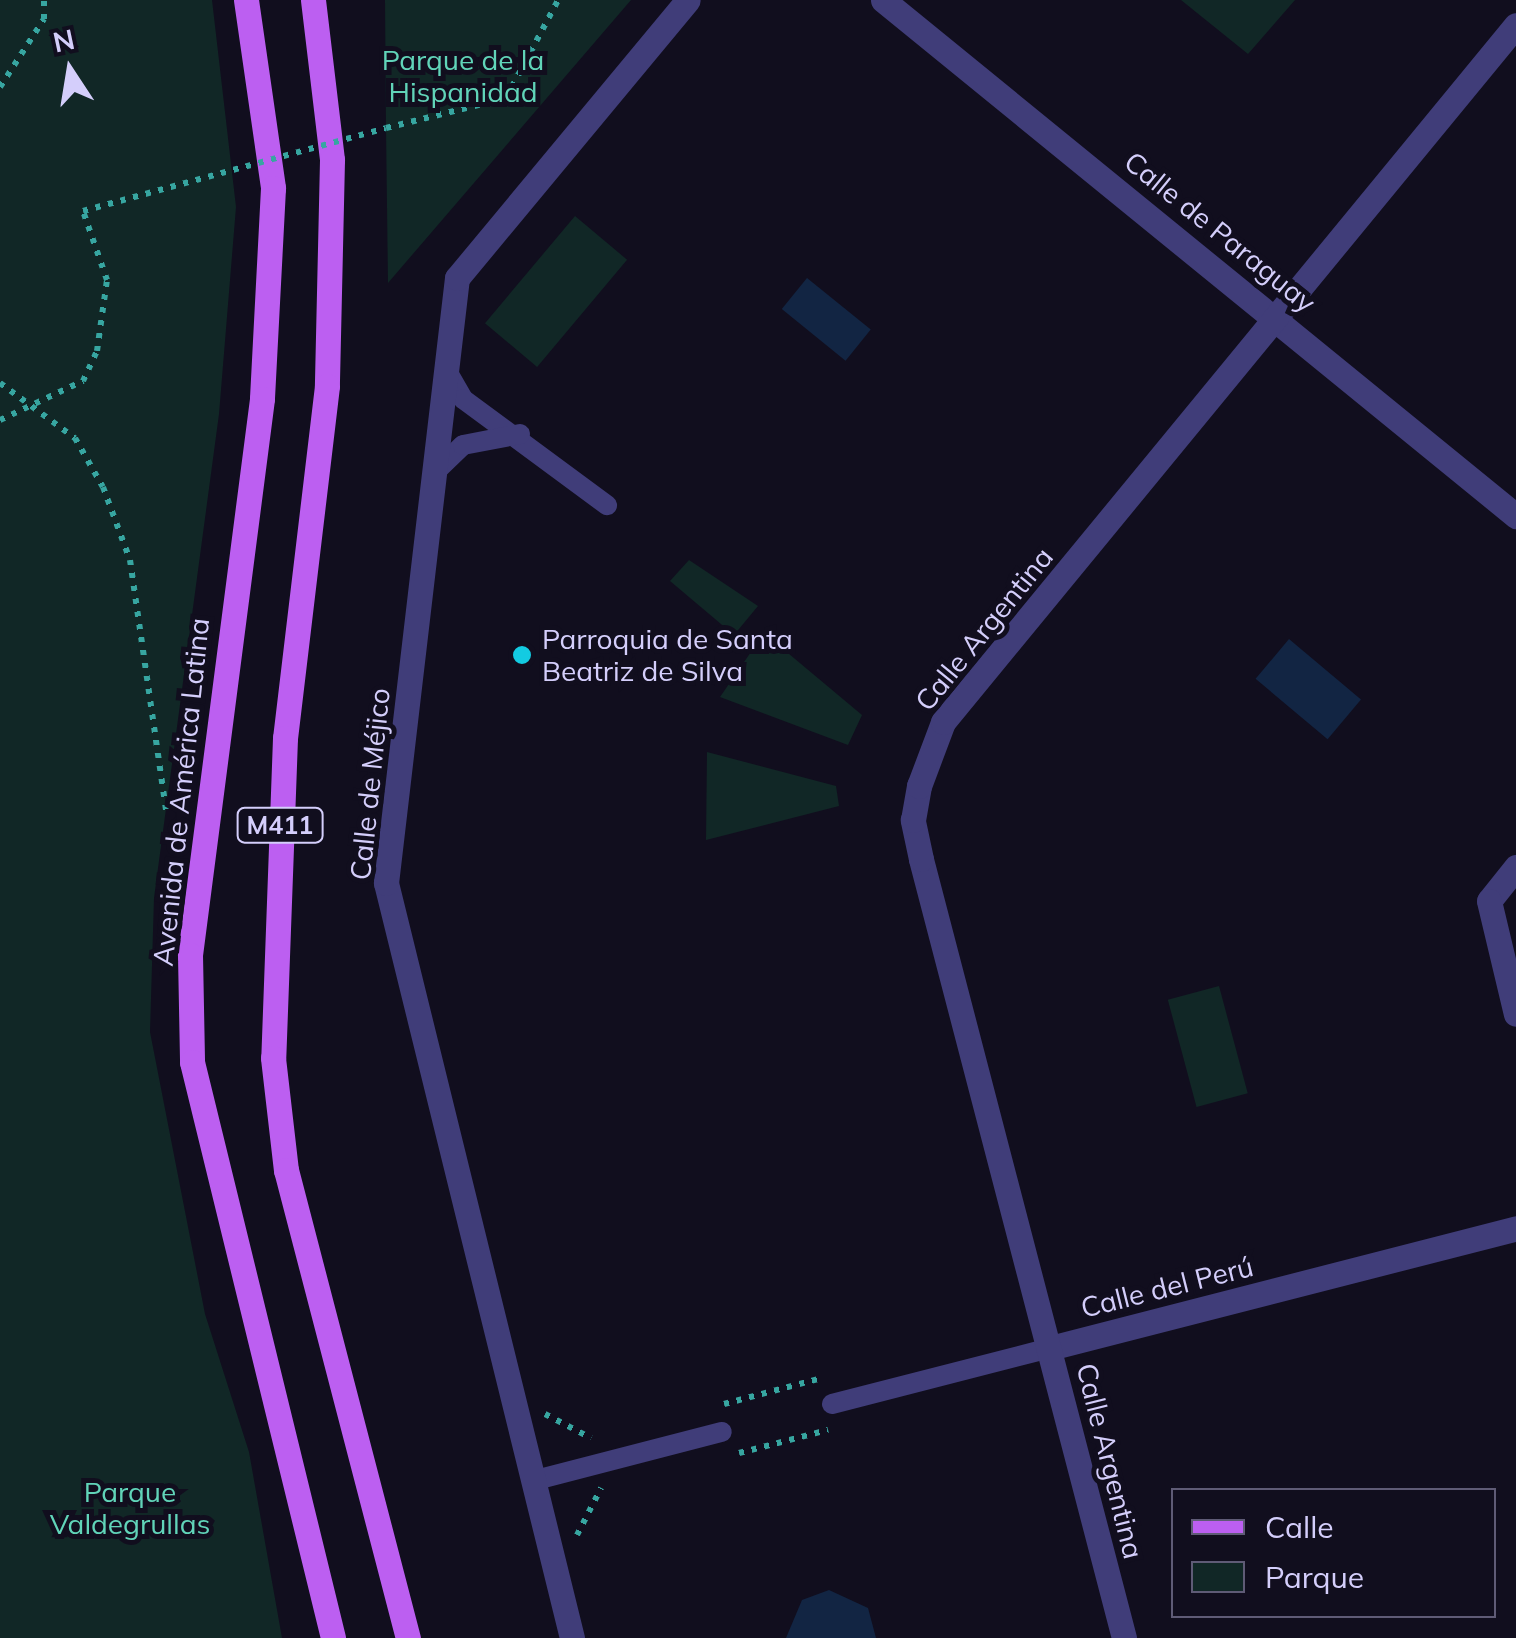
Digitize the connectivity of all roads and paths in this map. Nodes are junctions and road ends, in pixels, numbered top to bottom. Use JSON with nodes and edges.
{"nodes":[{"id":1,"x":44,"y":0,"type":"edge"},
{"id":2,"x":246,"y":0,"type":"edge"},
{"id":3,"x":313,"y":0,"type":"edge"},
{"id":4,"x":558,"y":0,"type":"edge"},
{"id":5,"x":688,"y":0,"type":"edge"},
{"id":6,"x":883,"y":0,"type":"edge"},
{"id":7,"x":1516,"y":24,"type":"edge"},
{"id":8,"x":0,"y":86,"type":"edge"},
{"id":9,"x":1277,"y":317,"type":"junction"},
{"id":10,"x":446,"y":371,"type":"junction"},
{"id":11,"x":0,"y":383,"type":"edge"},
{"id":12,"x":21,"y":406,"type":"junction"},
{"id":13,"x":0,"y":420,"type":"edge"},
{"id":14,"x":520,"y":434,"type":"junction"},
{"id":15,"x":434,"y":473,"type":"junction"},
{"id":16,"x":607,"y":505,"type":"dead end"},
{"id":17,"x":1516,"y":516,"type":"edge"},
{"id":18,"x":166,"y":811,"type":"dead end"},
{"id":19,"x":1516,"y":867,"type":"edge"},
{"id":20,"x":1516,"y":1014,"type":"edge"},
{"id":21,"x":1516,"y":1228,"type":"edge"},
{"id":22,"x":1050,"y":1348,"type":"junction"},
{"id":23,"x":830,"y":1376,"type":"dead end"},
{"id":24,"x":510,"y":1389,"type":"junction"},
{"id":25,"x":832,"y":1404,"type":"dead end"},
{"id":26,"x":712,"y":1407,"type":"dead end"},
{"id":27,"x":842,"y":1426,"type":"dead end"},
{"id":28,"x":722,"y":1432,"type":"dead end"},
{"id":29,"x":606,"y":1434,"type":"dead end"},
{"id":30,"x":724,"y":1456,"type":"dead end"},
{"id":31,"x":532,"y":1481,"type":"junction"},
{"id":32,"x":619,"y":1483,"type":"dead end"},
{"id":33,"x":581,"y":1552,"type":"dead end"},
{"id":34,"x":333,"y":1638,"type":"edge"},
{"id":35,"x":408,"y":1638,"type":"edge"},
{"id":36,"x":572,"y":1638,"type":"edge"},
{"id":37,"x":1124,"y":1638,"type":"edge"}],
"edges":[{"from":1,"to":8,"type":"path"},
{"from":2,"to":34,"type":"main road","name":"Avenida de América Latina"},
{"from":3,"to":35,"type":"main road","number":"M411"},
{"from":4,"to":12,"type":"path","bridge":true},
{"from":5,"to":10,"type":"street","name":"Calle de Méjico"},
{"from":6,"to":9,"type":"street","name":"Calle de Paraguay"},
{"from":7,"to":9,"type":"street","name":"Calle Argentina"},
{"from":9,"to":17,"type":"street","name":"Calle de Paraguay"},
{"from":9,"to":22,"type":"street","name":"Calle Argentina"},
{"from":10,"to":14,"type":"lane"},
{"from":10,"to":15,"type":"street","name":"Calle de Méjico"},
{"from":11,"to":12,"type":"path"},
{"from":12,"to":13,"type":"path"},
{"from":12,"to":18,"type":"path"},
{"from":14,"to":15,"type":"lane"},
{"from":14,"to":16,"type":"lane"},
{"from":15,"to":24,"type":"street","name":"Calle de Méjico"},
{"from":19,"to":20,"type":"street"},
{"from":21,"to":22,"type":"street","name":"Calle del Perú"},
{"from":22,"to":25,"type":"lane","name":"Calle del Perú"},
{"from":22,"to":37,"type":"street","name":"Calle Argentina"},
{"from":23,"to":26,"type":"path"},
{"from":24,"to":29,"type":"path"},
{"from":24,"to":31,"type":"street","name":"Calle de Méjico"},
{"from":27,"to":30,"type":"path"},
{"from":28,"to":31,"type":"lane"},
{"from":31,"to":36,"type":"street","name":"Calle de Méjico"},
{"from":32,"to":33,"type":"path"}]}
